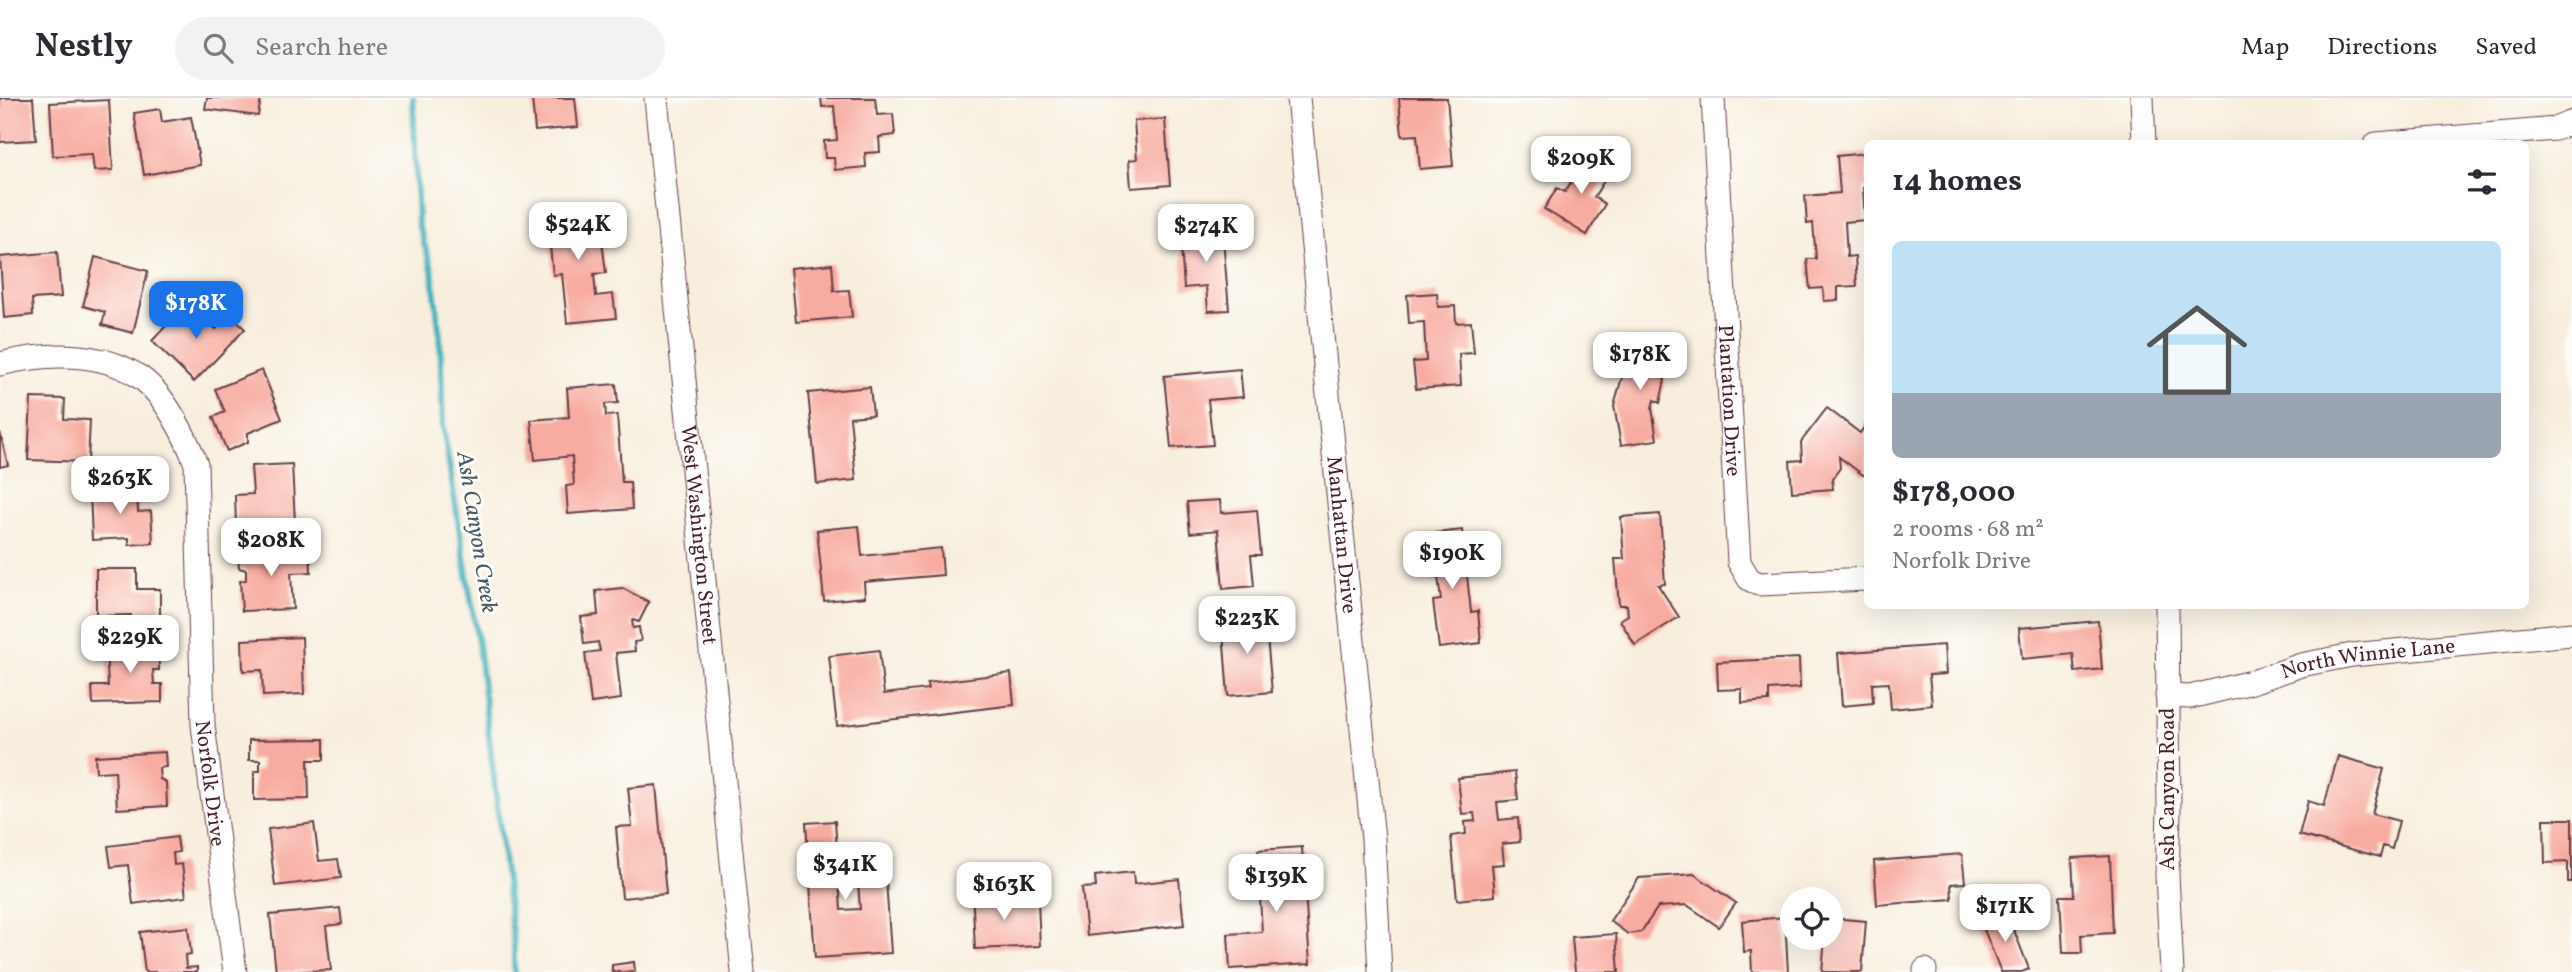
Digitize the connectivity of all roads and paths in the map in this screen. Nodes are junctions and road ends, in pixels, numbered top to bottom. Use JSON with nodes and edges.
{"nodes":[{"id":1,"x":656,"y":98,"type":"edge"},
{"id":2,"x":1298,"y":98,"type":"edge"},
{"id":3,"x":1713,"y":98,"type":"edge"},
{"id":4,"x":2142,"y":98,"type":"edge"},
{"id":5,"x":2572,"y":122,"type":"edge"},
{"id":6,"x":2144,"y":140,"type":"edge"},
{"id":7,"x":2424,"y":140,"type":"edge"},
{"id":8,"x":0,"y":364,"type":"edge"},
{"id":9,"x":1864,"y":579,"type":"edge"},
{"id":10,"x":2167,"y":609,"type":"edge"},
{"id":11,"x":2572,"y":634,"type":"edge"},
{"id":12,"x":2167,"y":696,"type":"junction"},
{"id":13,"x":235,"y":972,"type":"edge"},
{"id":14,"x":743,"y":972,"type":"edge"},
{"id":15,"x":1380,"y":972,"type":"edge"},
{"id":16,"x":2172,"y":972,"type":"edge"}],
"edges":[{"from":1,"to":14,"type":"street","name":"West Washington Street"},
{"from":2,"to":15,"type":"street","name":"Manhattan Drive"},
{"from":3,"to":9,"type":"street","name":"Plantation Drive"},
{"from":4,"to":6,"type":"street"},
{"from":5,"to":7,"type":"street"},
{"from":8,"to":13,"type":"street","name":"Norfolk Drive"},
{"from":10,"to":12,"type":"street","name":"Ash Canyon Road"},
{"from":11,"to":12,"type":"street","name":"North Winnie Lane"},
{"from":12,"to":16,"type":"street","name":"Ash Canyon Road"}]}
